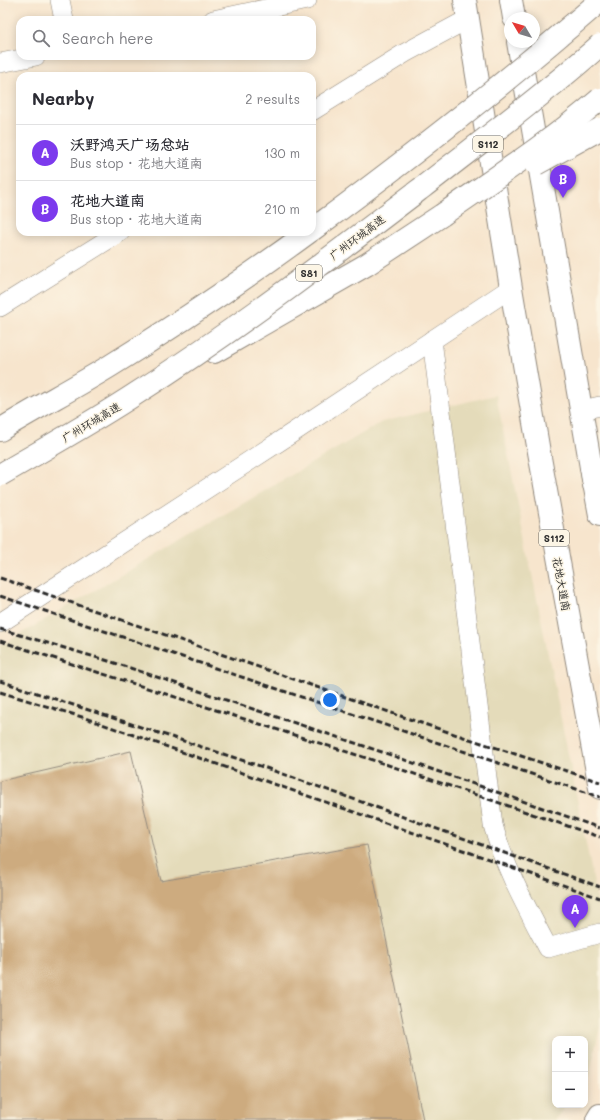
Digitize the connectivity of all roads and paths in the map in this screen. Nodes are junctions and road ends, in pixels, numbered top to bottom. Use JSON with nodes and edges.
{"nodes":[{"id":1,"x":60,"y":0,"type":"edge"},
{"id":2,"x":307,"y":0,"type":"edge"},
{"id":3,"x":511,"y":0,"type":"edge"},
{"id":4,"x":581,"y":0,"type":"edge"},
{"id":5,"x":600,"y":1,"type":"edge"},
{"id":6,"x":467,"y":10,"type":"edge"},
{"id":7,"x":513,"y":12,"type":"edge"},
{"id":8,"x":63,"y":16,"type":"edge"},
{"id":9,"x":232,"y":16,"type":"edge"},
{"id":10,"x":600,"y":45,"type":"edge"},
{"id":11,"x":519,"y":48,"type":"edge"},
{"id":12,"x":16,"y":60,"type":"edge"},
{"id":13,"x":0,"y":63,"type":"edge"},
{"id":14,"x":600,"y":100,"type":"edge"},
{"id":15,"x":316,"y":109,"type":"edge"},
{"id":16,"x":600,"y":129,"type":"edge"},
{"id":17,"x":388,"y":172,"type":"junction"},
{"id":18,"x":442,"y":215,"type":"junction"},
{"id":19,"x":316,"y":227,"type":"edge"},
{"id":20,"x":114,"y":236,"type":"edge"},
{"id":21,"x":303,"y":236,"type":"edge"},
{"id":22,"x":511,"y":288,"type":"junction"},
{"id":23,"x":0,"y":307,"type":"edge"},
{"id":24,"x":432,"y":340,"type":"junction"},
{"id":25,"x":591,"y":408,"type":"edge"},
{"id":26,"x":98,"y":418,"type":"junction"},
{"id":27,"x":0,"y":430,"type":"edge"},
{"id":28,"x":591,"y":467,"type":"junction"},
{"id":29,"x":0,"y":475,"type":"edge"},
{"id":30,"x":600,"y":515,"type":"edge"},
{"id":31,"x":600,"y":524,"type":"edge"},
{"id":32,"x":0,"y":623,"type":"edge"},
{"id":33,"x":600,"y":788,"type":"edge"},
{"id":34,"x":600,"y":933,"type":"edge"},
{"id":35,"x":600,"y":1115,"type":"edge"},
{"id":36,"x":597,"y":1120,"type":"edge"}],
"edges":[{"from":1,"to":8,"type":"street"},
{"from":2,"to":9,"type":"street"},
{"from":3,"to":7,"type":"main road"},
{"from":4,"to":17,"type":"main road","bridge":true},
{"from":5,"to":17,"type":"main road","bridge":true},
{"from":6,"to":15,"type":"street"},
{"from":6,"to":22,"type":"main road","name":"花地大道南","number":"S112"},
{"from":10,"to":26,"type":"main road","name":"广州环城高速","number":"S81","bridge":true},
{"from":11,"to":25,"type":"main road"},
{"from":12,"to":13,"type":"street"},
{"from":14,"to":18,"type":"main road","bridge":true},
{"from":16,"to":18,"type":"main road","bridge":true},
{"from":17,"to":19,"type":"main road","bridge":true},
{"from":18,"to":26,"type":"main road","bridge":true},
{"from":20,"to":23,"type":"street"},
{"from":21,"to":27,"type":"main road"},
{"from":22,"to":24,"type":"street"},
{"from":22,"to":33,"type":"main road","name":"花地大道南","number":"S112"},
{"from":24,"to":32,"type":"street"},
{"from":24,"to":34,"type":"street"},
{"from":25,"to":28,"type":"main road"},
{"from":26,"to":29,"type":"main road","name":"广州环城高速","number":"S81","bridge":true},
{"from":28,"to":30,"type":"main road"},
{"from":28,"to":31,"type":"main road"},
{"from":35,"to":36,"type":"main road"}]}
